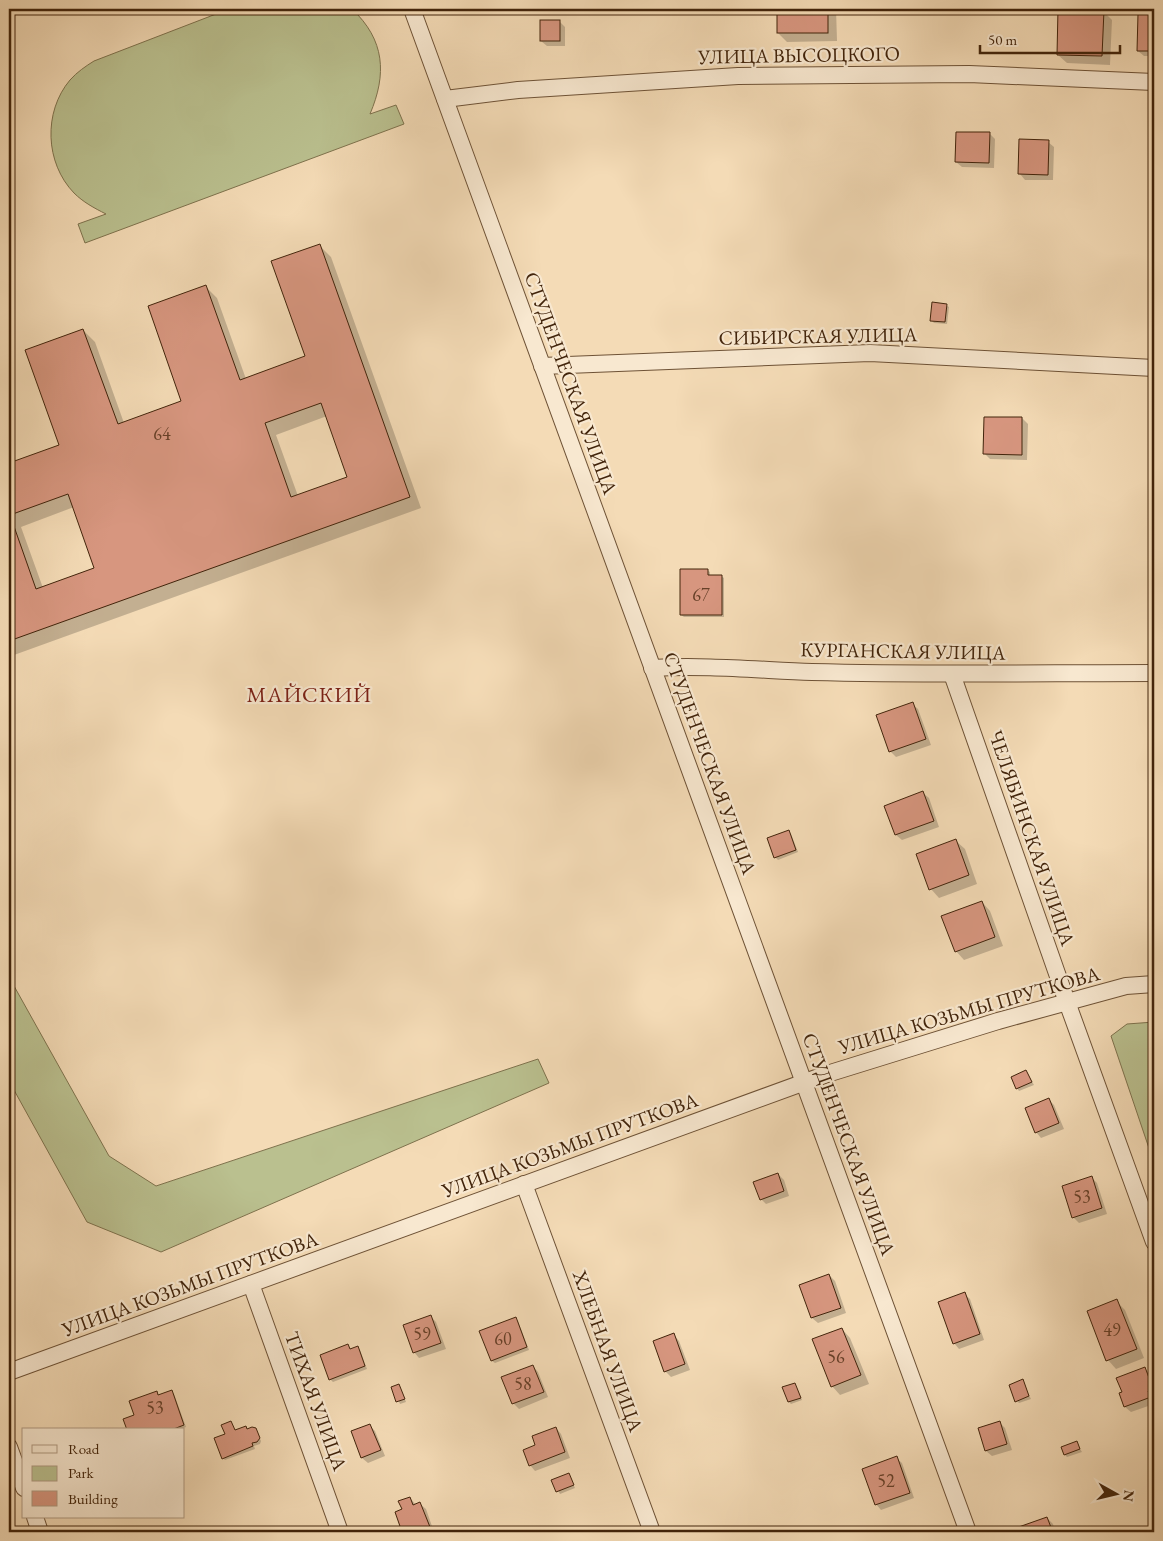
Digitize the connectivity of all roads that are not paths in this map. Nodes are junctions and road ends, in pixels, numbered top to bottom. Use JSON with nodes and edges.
{"nodes":[{"id":1,"x":412,"y":9,"type":"edge"},
{"id":2,"x":1154,"y":82,"type":"edge"},
{"id":3,"x":445,"y":99,"type":"junction"},
{"id":4,"x":542,"y":366,"type":"junction"},
{"id":5,"x":1154,"y":368,"type":"edge"},
{"id":6,"x":652,"y":668,"type":"junction"},
{"id":7,"x":1154,"y":673,"type":"edge"},
{"id":8,"x":952,"y":674,"type":"junction"},
{"id":9,"x":1154,"y":984,"type":"edge"},
{"id":10,"x":1067,"y":1002,"type":"junction"},
{"id":11,"x":803,"y":1082,"type":"junction"},
{"id":12,"x":524,"y":1184,"type":"junction"},
{"id":13,"x":1154,"y":1242,"type":"edge"},
{"id":14,"x":251,"y":1284,"type":"junction"},
{"id":15,"x":9,"y":1372,"type":"edge"},
{"id":16,"x":9,"y":1447,"type":"edge"},
{"id":17,"x":22,"y":1483,"type":"edge"},
{"id":18,"x":35,"y":1518,"type":"edge"},
{"id":19,"x":40,"y":1532,"type":"edge"},
{"id":20,"x":340,"y":1532,"type":"edge"},
{"id":21,"x":652,"y":1532,"type":"edge"},
{"id":22,"x":968,"y":1532,"type":"edge"}],
"edges":[{"from":1,"to":3,"type":"street","name":"СТУДЕНЧЕСКАЯ УЛИЦА"},
{"from":2,"to":3,"type":"street","name":"УЛИЦА ВЫСОЦКОГО"},
{"from":3,"to":4,"type":"street","name":"СТУДЕНЧЕСКАЯ УЛИЦА"},
{"from":4,"to":5,"type":"street","name":"СИБИРСКАЯ УЛИЦА"},
{"from":4,"to":6,"type":"street","name":"СТУДЕНЧЕСКАЯ УЛИЦА"},
{"from":6,"to":8,"type":"street","name":"КУРГАНСКАЯ УЛИЦА"},
{"from":6,"to":11,"type":"street","name":"СТУДЕНЧЕСКАЯ УЛИЦА"},
{"from":7,"to":8,"type":"street","name":"КУРГАНСКАЯ УЛИЦА"},
{"from":8,"to":10,"type":"street","name":"ЧЕЛЯБИНСКАЯ УЛИЦА"},
{"from":9,"to":10,"type":"street","name":"УЛИЦА КОЗЬМЫ ПРУТКОВА"},
{"from":10,"to":11,"type":"street","name":"УЛИЦА КОЗЬМЫ ПРУТКОВА"},
{"from":10,"to":13,"type":"street","name":"ЧЕЛЯБИНСКАЯ УЛИЦА"},
{"from":11,"to":12,"type":"street","name":"УЛИЦА КОЗЬМЫ ПРУТКОВА"},
{"from":11,"to":22,"type":"street","name":"СТУДЕНЧЕСКАЯ УЛИЦА"},
{"from":12,"to":14,"type":"street","name":"УЛИЦА КОЗЬМЫ ПРУТКОВА"},
{"from":12,"to":21,"type":"street","name":"ХЛЕБНАЯ УЛИЦА"},
{"from":14,"to":15,"type":"street","name":"УЛИЦА КОЗЬМЫ ПРУТКОВА"},
{"from":14,"to":20,"type":"street","name":"ТИХАЯ УЛИЦА"},
{"from":16,"to":17,"type":"street"},
{"from":18,"to":19,"type":"street"}]}
